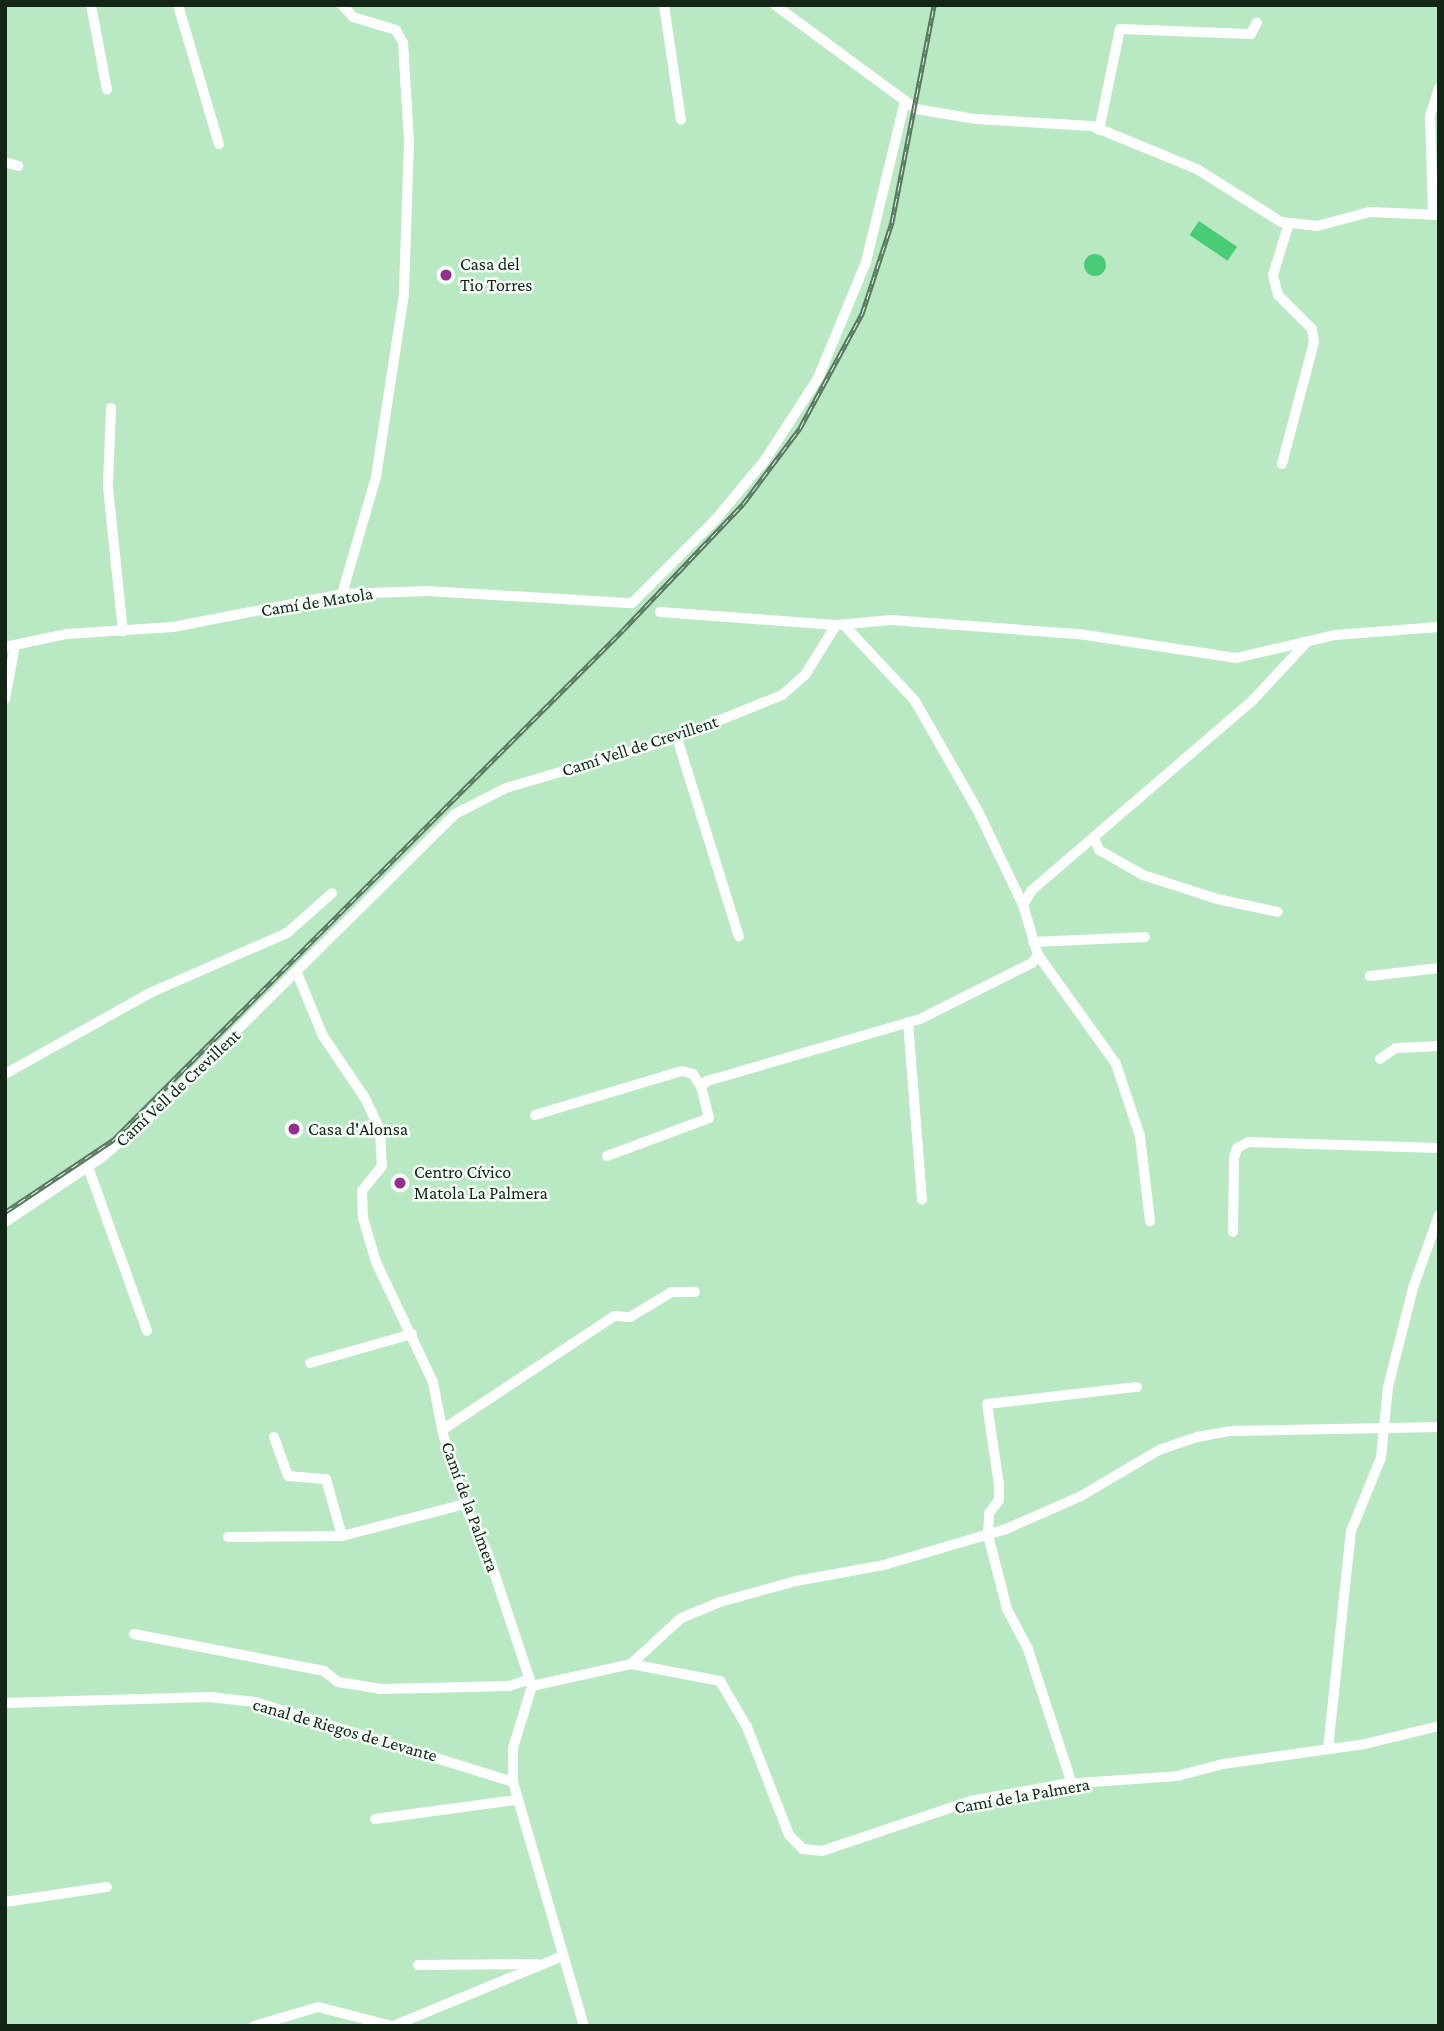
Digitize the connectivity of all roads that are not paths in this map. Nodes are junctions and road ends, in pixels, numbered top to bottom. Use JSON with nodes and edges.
{"nodes":[{"id":1,"x":91,"y":5,"type":"edge"},
{"id":2,"x":178,"y":5,"type":"edge"},
{"id":3,"x":342,"y":5,"type":"edge"},
{"id":4,"x":664,"y":5,"type":"edge"},
{"id":5,"x":775,"y":5,"type":"edge"},
{"id":6,"x":1257,"y":22,"type":"dead end"},
{"id":7,"x":1439,"y":88,"type":"edge"},
{"id":8,"x":107,"y":90,"type":"dead end"},
{"id":9,"x":905,"y":101,"type":"junction"},
{"id":10,"x":681,"y":120,"type":"dead end"},
{"id":11,"x":1099,"y":130,"type":"junction"},
{"id":12,"x":219,"y":144,"type":"dead end"},
{"id":13,"x":5,"y":162,"type":"edge"},
{"id":14,"x":18,"y":166,"type":"dead end"},
{"id":15,"x":1436,"y":215,"type":"edge"},
{"id":16,"x":1289,"y":223,"type":"junction"},
{"id":17,"x":111,"y":408,"type":"dead end"},
{"id":18,"x":1282,"y":464,"type":"dead end"},
{"id":19,"x":342,"y":594,"type":"junction"},
{"id":20,"x":660,"y":612,"type":"dead end"},
{"id":21,"x":840,"y":625,"type":"junction"},
{"id":22,"x":1439,"y":627,"type":"edge"},
{"id":23,"x":123,"y":631,"type":"junction"},
{"id":24,"x":1305,"y":643,"type":"junction"},
{"id":25,"x":10,"y":646,"type":"edge"},
{"id":26,"x":5,"y":699,"type":"edge"},
{"id":27,"x":677,"y":738,"type":"junction"},
{"id":28,"x":1094,"y":837,"type":"junction"},
{"id":29,"x":332,"y":893,"type":"dead end"},
{"id":30,"x":1023,"y":905,"type":"junction"},
{"id":31,"x":1278,"y":912,"type":"dead end"},
{"id":32,"x":739,"y":937,"type":"dead end"},
{"id":33,"x":1145,"y":937,"type":"dead end"},
{"id":34,"x":1033,"y":942,"type":"junction"},
{"id":35,"x":1038,"y":955,"type":"junction"},
{"id":36,"x":1439,"y":968,"type":"edge"},
{"id":37,"x":298,"y":972,"type":"junction"},
{"id":38,"x":1370,"y":976,"type":"dead end"},
{"id":39,"x":908,"y":1022,"type":"junction"},
{"id":40,"x":1439,"y":1046,"type":"edge"},
{"id":41,"x":1380,"y":1059,"type":"dead end"},
{"id":42,"x":5,"y":1074,"type":"edge"},
{"id":43,"x":701,"y":1087,"type":"junction"},
{"id":44,"x":535,"y":1115,"type":"dead end"},
{"id":45,"x":1439,"y":1148,"type":"edge"},
{"id":46,"x":607,"y":1156,"type":"dead end"},
{"id":47,"x":88,"y":1167,"type":"junction"},
{"id":48,"x":922,"y":1199,"type":"dead end"},
{"id":49,"x":1439,"y":1215,"type":"edge"},
{"id":50,"x":1150,"y":1221,"type":"dead end"},
{"id":51,"x":5,"y":1222,"type":"edge"},
{"id":52,"x":1233,"y":1232,"type":"dead end"},
{"id":53,"x":695,"y":1292,"type":"dead end"},
{"id":54,"x":147,"y":1331,"type":"dead end"},
{"id":55,"x":412,"y":1334,"type":"junction"},
{"id":56,"x":310,"y":1363,"type":"dead end"},
{"id":57,"x":1137,"y":1387,"type":"dead end"},
{"id":58,"x":1439,"y":1427,"type":"edge"},
{"id":59,"x":1384,"y":1428,"type":"junction"},
{"id":60,"x":442,"y":1430,"type":"junction"},
{"id":61,"x":274,"y":1437,"type":"dead end"},
{"id":62,"x":465,"y":1504,"type":"junction"},
{"id":63,"x":988,"y":1535,"type":"junction"},
{"id":64,"x":342,"y":1536,"type":"junction"},
{"id":65,"x":228,"y":1537,"type":"dead end"},
{"id":66,"x":134,"y":1634,"type":"dead end"},
{"id":67,"x":631,"y":1664,"type":"junction"},
{"id":68,"x":531,"y":1683,"type":"junction"},
{"id":69,"x":5,"y":1703,"type":"edge"},
{"id":70,"x":1439,"y":1726,"type":"edge"},
{"id":71,"x":1328,"y":1749,"type":"junction"},
{"id":72,"x":513,"y":1782,"type":"junction"},
{"id":73,"x":1072,"y":1784,"type":"junction"},
{"id":74,"x":516,"y":1800,"type":"junction"},
{"id":75,"x":376,"y":1819,"type":"dead end"},
{"id":76,"x":107,"y":1886,"type":"dead end"},
{"id":77,"x":5,"y":1902,"type":"edge"},
{"id":78,"x":563,"y":1956,"type":"junction"},
{"id":79,"x":544,"y":1964,"type":"junction"},
{"id":80,"x":418,"y":1965,"type":"dead end"},
{"id":81,"x":583,"y":2025,"type":"edge"},
{"id":82,"x":254,"y":2026,"type":"edge"},
{"id":83,"x":392,"y":2026,"type":"edge"}],
"edges":[{"from":1,"to":8,"type":"street"},
{"from":2,"to":12,"type":"street"},
{"from":3,"to":19,"type":"street"},
{"from":4,"to":10,"type":"street"},
{"from":5,"to":9,"type":"street"},
{"from":6,"to":11,"type":"street"},
{"from":7,"to":15,"type":"street"},
{"from":9,"to":11,"type":"street"},
{"from":9,"to":19,"type":"street","name":"Camí de Matola"},
{"from":11,"to":16,"type":"street"},
{"from":13,"to":14,"type":"street"},
{"from":15,"to":16,"type":"street"},
{"from":16,"to":18,"type":"street"},
{"from":17,"to":23,"type":"street"},
{"from":19,"to":23,"type":"street","name":"Camí de Matola"},
{"from":20,"to":21,"type":"street"},
{"from":21,"to":24,"type":"street"},
{"from":21,"to":27,"type":"street","name":"Camí Vell de Crevillent"},
{"from":21,"to":30,"type":"street"},
{"from":22,"to":24,"type":"street"},
{"from":23,"to":25,"type":"street","name":"Camí de Matola"},
{"from":24,"to":28,"type":"street"},
{"from":25,"to":26,"type":"street"},
{"from":27,"to":32,"type":"street"},
{"from":27,"to":37,"type":"street","name":"Camí Vell de Crevillent"},
{"from":28,"to":30,"type":"street"},
{"from":28,"to":31,"type":"street"},
{"from":29,"to":42,"type":"street"},
{"from":30,"to":34,"type":"street"},
{"from":33,"to":34,"type":"street"},
{"from":34,"to":35,"type":"street"},
{"from":35,"to":39,"type":"street"},
{"from":35,"to":50,"type":"street"},
{"from":36,"to":38,"type":"street"},
{"from":37,"to":47,"type":"street","name":"Camí Vell de Crevillent"},
{"from":37,"to":55,"type":"street","name":"Camí de la Palmera"},
{"from":39,"to":43,"type":"street"},
{"from":39,"to":48,"type":"street"},
{"from":40,"to":41,"type":"street"},
{"from":43,"to":44,"type":"street"},
{"from":43,"to":46,"type":"street"},
{"from":45,"to":52,"type":"street"},
{"from":47,"to":51,"type":"street","name":"Camí Vell de Crevillent"},
{"from":47,"to":54,"type":"street"},
{"from":49,"to":59,"type":"street"},
{"from":53,"to":60,"type":"street"},
{"from":55,"to":56,"type":"street"},
{"from":55,"to":60,"type":"street","name":"Camí de la Palmera"},
{"from":57,"to":63,"type":"street"},
{"from":58,"to":59,"type":"street"},
{"from":59,"to":63,"type":"street"},
{"from":59,"to":71,"type":"street"},
{"from":60,"to":62,"type":"street","name":"Camí de la Palmera"},
{"from":61,"to":64,"type":"street"},
{"from":62,"to":64,"type":"street"},
{"from":62,"to":68,"type":"street","name":"Camí de la Palmera"},
{"from":63,"to":67,"type":"street"},
{"from":63,"to":73,"type":"street"},
{"from":64,"to":65,"type":"street"},
{"from":66,"to":68,"type":"street"},
{"from":67,"to":68,"type":"street"},
{"from":67,"to":73,"type":"street","name":"Camí de la Palmera"},
{"from":68,"to":72,"type":"street"},
{"from":69,"to":72,"type":"street","name":"canal de Riegos de Levante"},
{"from":70,"to":71,"type":"street","name":"Camí de la Palmera"},
{"from":71,"to":73,"type":"street","name":"Camí de la Palmera"},
{"from":72,"to":74,"type":"street"},
{"from":74,"to":75,"type":"street"},
{"from":74,"to":78,"type":"street"},
{"from":76,"to":77,"type":"street"},
{"from":78,"to":79,"type":"street"},
{"from":78,"to":81,"type":"street"},
{"from":79,"to":80,"type":"street"},
{"from":79,"to":83,"type":"street"},
{"from":82,"to":83,"type":"street"}]}
